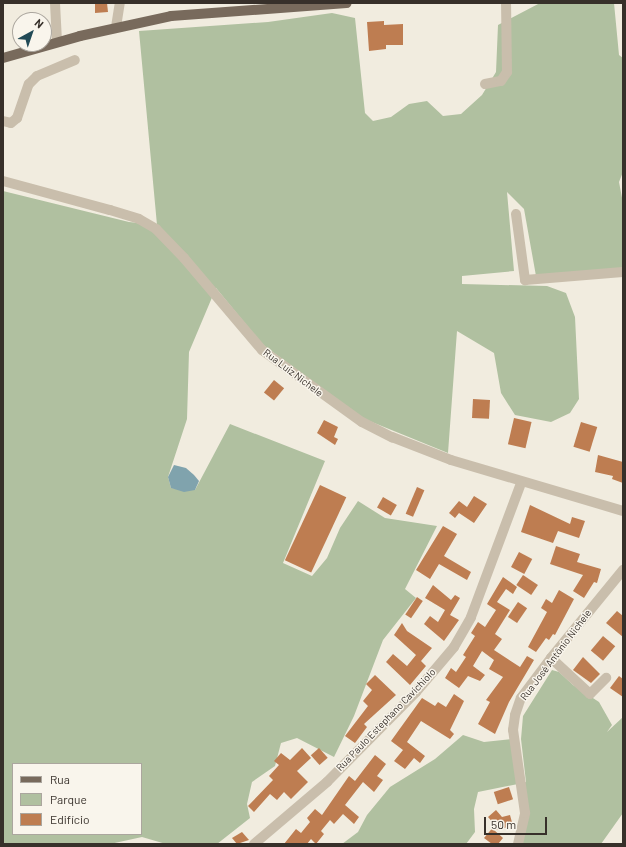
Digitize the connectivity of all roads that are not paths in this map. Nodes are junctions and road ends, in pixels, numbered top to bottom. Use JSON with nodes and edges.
{"nodes":[{"id":1,"x":55,"y":3,"type":"edge"},
{"id":2,"x":120,"y":3,"type":"edge"},
{"id":3,"x":347,"y":3,"type":"edge"},
{"id":4,"x":506,"y":3,"type":"edge"},
{"id":5,"x":277,"y":5,"type":"edge"},
{"id":6,"x":116,"y":27,"type":"junction"},
{"id":7,"x":57,"y":42,"type":"junction"},
{"id":8,"x":3,"y":58,"type":"edge"},
{"id":9,"x":75,"y":60,"type":"dead end"},
{"id":10,"x":485,"y":84,"type":"dead end"},
{"id":11,"x":3,"y":121,"type":"edge"},
{"id":12,"x":3,"y":182,"type":"edge"},
{"id":13,"x":516,"y":214,"type":"dead end"},
{"id":14,"x":623,"y":272,"type":"edge"},
{"id":15,"x":521,"y":483,"type":"junction"},
{"id":16,"x":623,"y":511,"type":"edge"},
{"id":17,"x":623,"y":570,"type":"edge"},
{"id":18,"x":551,"y":658,"type":"junction"},
{"id":19,"x":606,"y":678,"type":"dead end"},
{"id":20,"x":254,"y":844,"type":"edge"},
{"id":21,"x":518,"y":844,"type":"edge"}],
"edges":[{"from":1,"to":7,"type":"street"},
{"from":2,"to":6,"type":"street"},
{"from":3,"to":5,"type":"main road"},
{"from":4,"to":10,"type":"street"},
{"from":5,"to":6,"type":"main road"},
{"from":6,"to":7,"type":"main road"},
{"from":7,"to":8,"type":"main road"},
{"from":9,"to":11,"type":"street"},
{"from":12,"to":15,"type":"street","name":"Rua Luiz Nichele"},
{"from":13,"to":14,"type":"street"},
{"from":15,"to":16,"type":"street","name":"Rua Luiz Nichele"},
{"from":15,"to":20,"type":"street","name":"Rua Paulo Estephano Cavichiolo"},
{"from":17,"to":18,"type":"street","name":"Rua José Antônio Nichele"},
{"from":18,"to":19,"type":"street"},
{"from":18,"to":21,"type":"street","name":"Rua José Antônio Nichele"}]}
